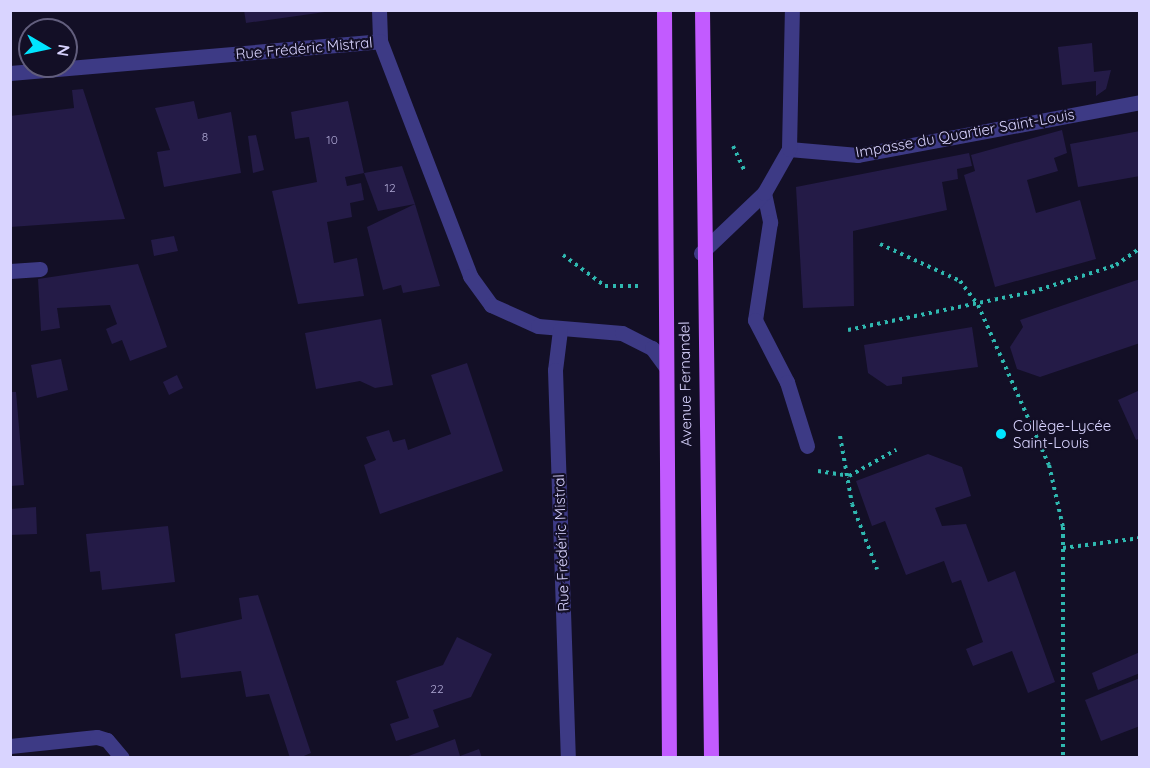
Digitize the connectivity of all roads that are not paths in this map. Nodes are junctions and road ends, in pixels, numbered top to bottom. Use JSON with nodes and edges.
{"nodes":[{"id":1,"x":379,"y":10,"type":"edge"},
{"id":2,"x":664,"y":10,"type":"edge"},
{"id":3,"x":702,"y":10,"type":"edge"},
{"id":4,"x":792,"y":10,"type":"edge"},
{"id":5,"x":380,"y":41,"type":"junction"},
{"id":6,"x":10,"y":73,"type":"edge"},
{"id":7,"x":1140,"y":102,"type":"edge"},
{"id":8,"x":789,"y":149,"type":"junction"},
{"id":9,"x":764,"y":193,"type":"junction"},
{"id":10,"x":701,"y":253,"type":"junction"},
{"id":11,"x":40,"y":269,"type":"dead end"},
{"id":12,"x":10,"y":271,"type":"edge"},
{"id":13,"x":560,"y":330,"type":"junction"},
{"id":14,"x":666,"y":367,"type":"junction"},
{"id":15,"x":807,"y":446,"type":"road end"},
{"id":16,"x":10,"y":746,"type":"edge"},
{"id":17,"x":122,"y":758,"type":"edge"},
{"id":18,"x":568,"y":758,"type":"edge"},
{"id":19,"x":669,"y":758,"type":"edge"},
{"id":20,"x":711,"y":758,"type":"edge"}],
"edges":[{"from":1,"to":5,"type":"street"},
{"from":2,"to":14,"type":"main road","name":"Avenue Fernandel"},
{"from":3,"to":10,"type":"main road","name":"Avenue Fernandel"},
{"from":4,"to":8,"type":"street"},
{"from":5,"to":6,"type":"street","name":"Rue Frédéric Mistral"},
{"from":5,"to":13,"type":"street","name":"Rue Frédéric Mistral"},
{"from":7,"to":8,"type":"street","name":"Impasse du Quartier Saint-Louis"},
{"from":8,"to":9,"type":"street"},
{"from":9,"to":10,"type":"street"},
{"from":9,"to":15,"type":"street"},
{"from":10,"to":20,"type":"main road","name":"Avenue Fernandel"},
{"from":11,"to":12,"type":"street"},
{"from":13,"to":14,"type":"street","name":"Rue Frédéric Mistral"},
{"from":13,"to":18,"type":"street","name":"Rue Frédéric Mistral"},
{"from":14,"to":19,"type":"main road","name":"Avenue Fernandel"},
{"from":16,"to":17,"type":"street"}]}
